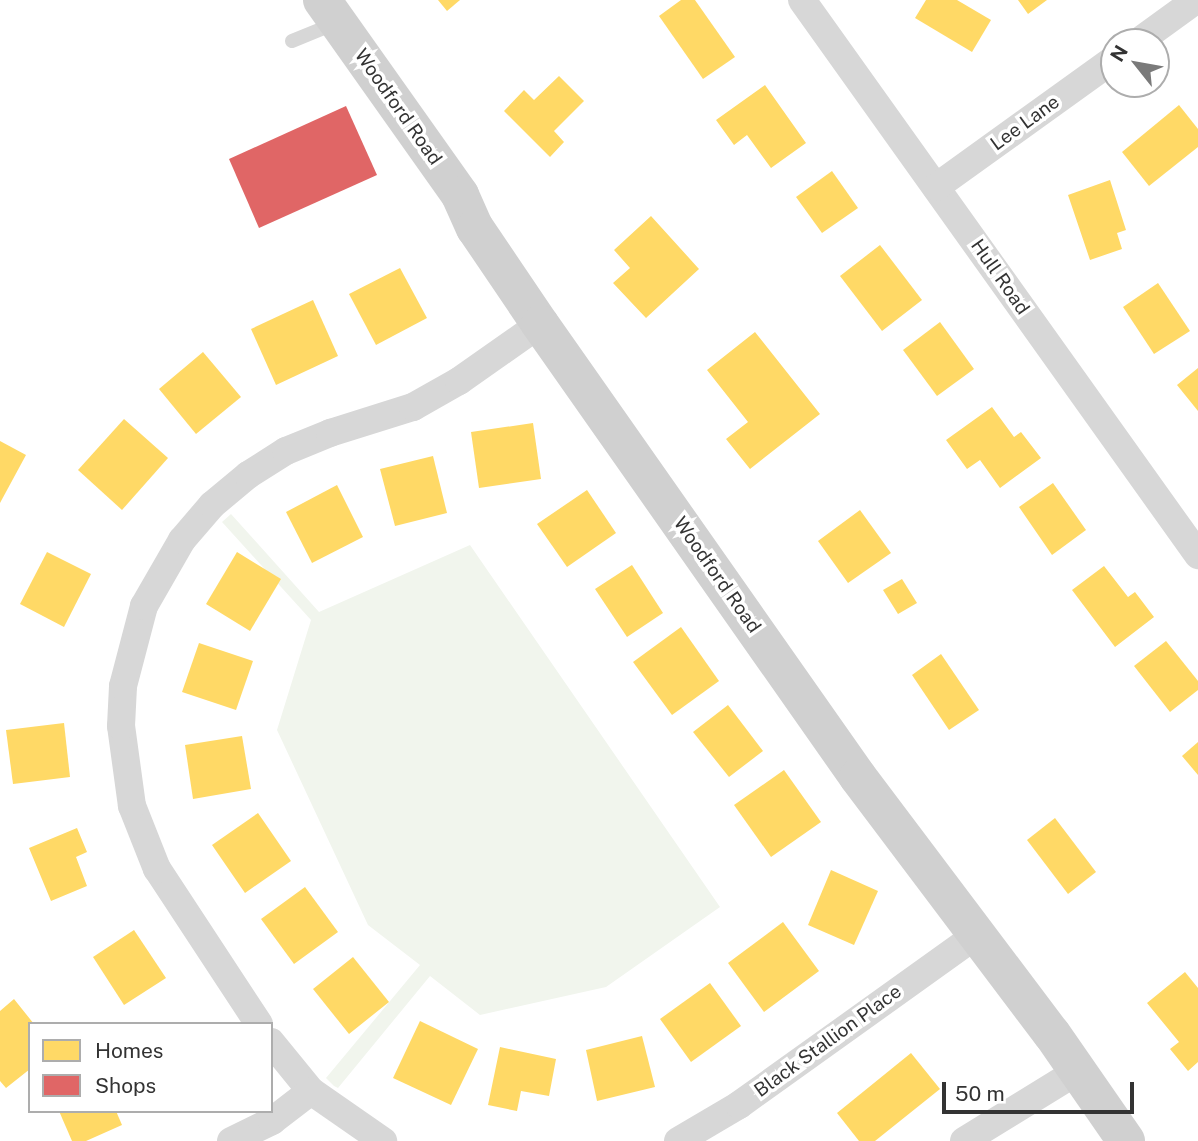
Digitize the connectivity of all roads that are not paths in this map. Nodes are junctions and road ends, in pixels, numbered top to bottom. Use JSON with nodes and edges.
{"nodes":[{"id":1,"x":802,"y":0,"type":"edge"},
{"id":2,"x":1196,"y":0,"type":"edge"},
{"id":3,"x":330,"y":11,"type":"edge"},
{"id":4,"x":1157,"y":28,"type":"edge"},
{"id":5,"x":292,"y":41,"type":"dead end"},
{"id":6,"x":1100,"y":69,"type":"edge"},
{"id":7,"x":936,"y":187,"type":"junction"},
{"id":8,"x":540,"y":324,"type":"junction"},
{"id":9,"x":1198,"y":555,"type":"edge"},
{"id":10,"x":975,"y":936,"type":"junction"},
{"id":11,"x":258,"y":1022,"type":"edge"},
{"id":12,"x":273,"y":1044,"type":"edge"},
{"id":13,"x":1078,"y":1071,"type":"junction"},
{"id":14,"x":312,"y":1091,"type":"junction"},
{"id":15,"x":231,"y":1141,"type":"edge"},
{"id":16,"x":383,"y":1141,"type":"edge"},
{"id":17,"x":678,"y":1141,"type":"edge"},
{"id":18,"x":964,"y":1141,"type":"edge"},
{"id":19,"x":1126,"y":1141,"type":"edge"}],
"edges":[{"from":1,"to":7,"type":"street","name":"Hull Road"},
{"from":2,"to":4,"type":"street"},
{"from":3,"to":5,"type":"lane"},
{"from":3,"to":8,"type":"street","name":"Woodford Road"},
{"from":6,"to":7,"type":"street","name":"Lee Lane"},
{"from":7,"to":9,"type":"street","name":"Hull Road"},
{"from":8,"to":10,"type":"street","name":"Woodford Road"},
{"from":8,"to":11,"type":"street"},
{"from":10,"to":13,"type":"street","name":"Woodford Road"},
{"from":10,"to":17,"type":"street","name":"Black Stallion Place"},
{"from":12,"to":14,"type":"street"},
{"from":13,"to":18,"type":"street"},
{"from":13,"to":19,"type":"street","name":"Woodford Road"},
{"from":14,"to":15,"type":"street"},
{"from":14,"to":16,"type":"street"}]}
